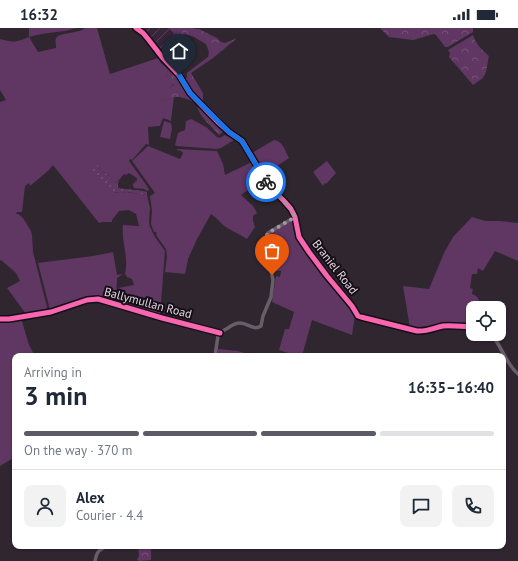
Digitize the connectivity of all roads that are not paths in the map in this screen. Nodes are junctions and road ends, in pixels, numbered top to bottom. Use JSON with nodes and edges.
{"nodes":[{"id":1,"x":136,"y":28,"type":"edge"},
{"id":2,"x":295,"y":217,"type":"junction"},
{"id":3,"x":0,"y":319,"type":"edge"},
{"id":4,"x":466,"y":327,"type":"edge"},
{"id":5,"x":220,"y":333,"type":"junction"},
{"id":6,"x":497,"y":341,"type":"edge"},
{"id":7,"x":215,"y":353,"type":"edge"},
{"id":8,"x":503,"y":353,"type":"edge"},
{"id":9,"x":506,"y":359,"type":"edge"},
{"id":10,"x":518,"y":374,"type":"edge"},
{"id":11,"x":101,"y":549,"type":"edge"},
{"id":12,"x":95,"y":561,"type":"edge"}],
"edges":[{"from":1,"to":2,"type":"street","name":"Braniel Road"},
{"from":2,"to":4,"type":"street","name":"Braniel Road"},
{"from":2,"to":5,"type":"street"},
{"from":3,"to":5,"type":"street","name":"Ballymullan Road"},
{"from":5,"to":7,"type":"street"},
{"from":6,"to":8,"type":"street"},
{"from":9,"to":10,"type":"street"},
{"from":11,"to":12,"type":"street"}]}
